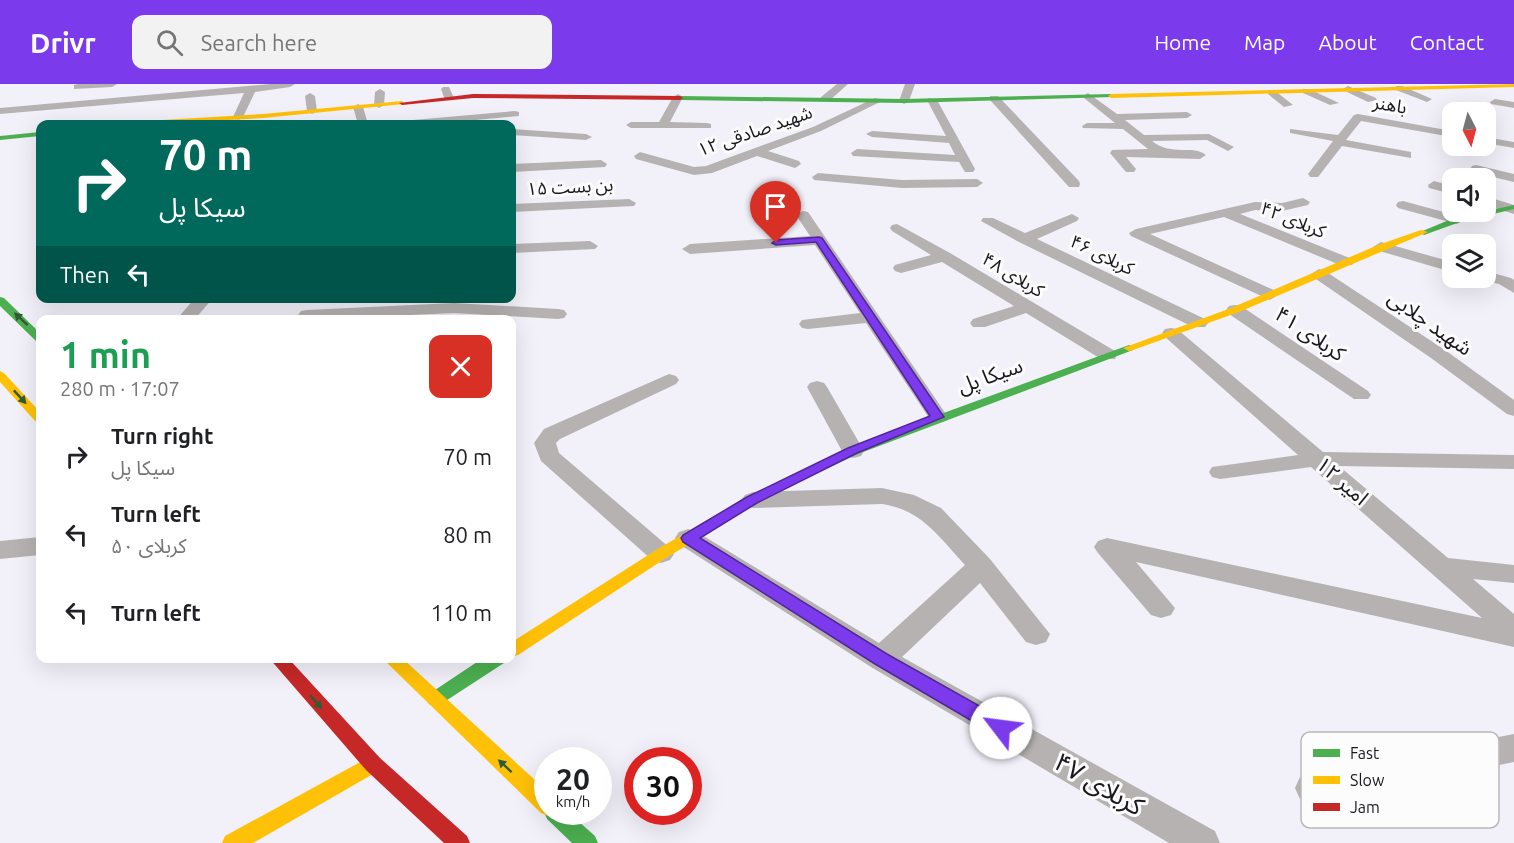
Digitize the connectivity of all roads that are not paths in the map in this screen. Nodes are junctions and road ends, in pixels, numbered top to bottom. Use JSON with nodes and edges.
{"nodes":[{"id":1,"x":111,"y":84,"type":"edge"},
{"id":2,"x":217,"y":84,"type":"edge"},
{"id":3,"x":290,"y":84,"type":"edge"},
{"id":4,"x":843,"y":84,"type":"edge"},
{"id":5,"x":910,"y":84,"type":"edge"},
{"id":6,"x":1514,"y":85,"type":"edge"},
{"id":7,"x":77,"y":87,"type":"dead end"},
{"id":8,"x":1399,"y":88,"type":"junction"},
{"id":9,"x":1348,"y":89,"type":"junction"},
{"id":10,"x":250,"y":90,"type":"junction"},
{"id":11,"x":1090,"y":90,"type":"edge"},
{"id":12,"x":1306,"y":91,"type":"junction"},
{"id":13,"x":1271,"y":92,"type":"junction"},
{"id":14,"x":210,"y":93,"type":"junction"},
{"id":15,"x":310,"y":96,"type":"dead end"},
{"id":16,"x":534,"y":96,"type":"junction"},
{"id":17,"x":678,"y":97,"type":"junction"},
{"id":18,"x":994,"y":98,"type":"junction"},
{"id":19,"x":825,"y":99,"type":"junction"},
{"id":20,"x":1427,"y":99,"type":"dead end"},
{"id":21,"x":879,"y":100,"type":"junction"},
{"id":22,"x":932,"y":100,"type":"junction"},
{"id":23,"x":1372,"y":100,"type":"dead end"},
{"id":24,"x":904,"y":101,"type":"junction"},
{"id":25,"x":1496,"y":102,"type":"edge"},
{"id":26,"x":1334,"y":104,"type":"dead end"},
{"id":27,"x":1288,"y":105,"type":"dead end"},
{"id":28,"x":1514,"y":105,"type":"edge"},
{"id":29,"x":358,"y":107,"type":"junction"},
{"id":30,"x":0,"y":111,"type":"edge"},
{"id":31,"x":312,"y":111,"type":"junction"},
{"id":32,"x":1179,"y":112,"type":"dead end"},
{"id":33,"x":238,"y":117,"type":"junction"},
{"id":34,"x":1114,"y":117,"type":"junction"},
{"id":35,"x":513,"y":119,"type":"edge"},
{"id":36,"x":191,"y":120,"type":"edge"},
{"id":37,"x":362,"y":120,"type":"edge"},
{"id":38,"x":491,"y":120,"type":"edge"},
{"id":39,"x":632,"y":125,"type":"dead end"},
{"id":40,"x":663,"y":125,"type":"junction"},
{"id":41,"x":707,"y":126,"type":"dead end"},
{"id":42,"x":1087,"y":126,"type":"dead end"},
{"id":43,"x":1125,"y":126,"type":"junction"},
{"id":44,"x":817,"y":129,"type":"junction"},
{"id":45,"x":1442,"y":130,"type":"edge"},
{"id":46,"x":1294,"y":131,"type":"dead end"},
{"id":47,"x":516,"y":132,"type":"edge"},
{"id":48,"x":36,"y":134,"type":"edge"},
{"id":49,"x":836,"y":134,"type":"dead end"},
{"id":50,"x":872,"y":134,"type":"dead end"},
{"id":51,"x":586,"y":137,"type":"dead end"},
{"id":52,"x":0,"y":138,"type":"edge"},
{"id":53,"x":1140,"y":138,"type":"junction"},
{"id":54,"x":953,"y":140,"type":"junction"},
{"id":55,"x":1340,"y":141,"type":"junction"},
{"id":56,"x":1496,"y":142,"type":"edge"},
{"id":57,"x":1514,"y":145,"type":"edge"},
{"id":58,"x":1228,"y":147,"type":"dead end"},
{"id":59,"x":758,"y":152,"type":"junction"},
{"id":60,"x":857,"y":153,"type":"dead end"},
{"id":61,"x":1160,"y":153,"type":"junction"},
{"id":62,"x":1407,"y":154,"type":"dead end"},
{"id":63,"x":1200,"y":155,"type":"dead end"},
{"id":64,"x":640,"y":156,"type":"dead end"},
{"id":65,"x":964,"y":159,"type":"junction"},
{"id":66,"x":601,"y":164,"type":"dead end"},
{"id":67,"x":795,"y":164,"type":"dead end"},
{"id":68,"x":516,"y":168,"type":"edge"},
{"id":69,"x":1130,"y":169,"type":"dead end"},
{"id":70,"x":1314,"y":174,"type":"dead end"},
{"id":71,"x":1496,"y":174,"type":"edge"},
{"id":72,"x":818,"y":177,"type":"dead end"},
{"id":73,"x":1514,"y":178,"type":"edge"},
{"id":74,"x":1074,"y":184,"type":"dead end"},
{"id":75,"x":1434,"y":185,"type":"dead end"},
{"id":76,"x":1442,"y":187,"type":"edge"},
{"id":77,"x":1303,"y":202,"type":"dead end"},
{"id":78,"x":629,"y":203,"type":"dead end"},
{"id":79,"x":1496,"y":203,"type":"edge"},
{"id":80,"x":1403,"y":205,"type":"dead end"},
{"id":81,"x":516,"y":208,"type":"edge"},
{"id":82,"x":1513,"y":208,"type":"edge"},
{"id":83,"x":1496,"y":212,"type":"edge"},
{"id":84,"x":1226,"y":213,"type":"junction"},
{"id":85,"x":803,"y":215,"type":"dead end"},
{"id":86,"x":1442,"y":216,"type":"edge"},
{"id":87,"x":1072,"y":218,"type":"dead end"},
{"id":88,"x":988,"y":221,"type":"dead end"},
{"id":89,"x":1451,"y":222,"type":"edge"},
{"id":90,"x":897,"y":228,"type":"dead end"},
{"id":91,"x":1024,"y":239,"type":"junction"},
{"id":92,"x":819,"y":240,"type":"junction"},
{"id":93,"x":590,"y":246,"type":"dead end"},
{"id":94,"x":1381,"y":247,"type":"junction"},
{"id":95,"x":516,"y":249,"type":"edge"},
{"id":96,"x":690,"y":249,"type":"dead end"},
{"id":97,"x":945,"y":256,"type":"junction"},
{"id":98,"x":1346,"y":262,"type":"junction"},
{"id":99,"x":1442,"y":264,"type":"edge"},
{"id":100,"x":901,"y":268,"type":"dead end"},
{"id":101,"x":1319,"y":274,"type":"junction"},
{"id":102,"x":1496,"y":279,"type":"edge"},
{"id":103,"x":1514,"y":288,"type":"edge"},
{"id":104,"x":1270,"y":295,"type":"junction"},
{"id":105,"x":0,"y":300,"type":"edge"},
{"id":106,"x":199,"y":303,"type":"edge"},
{"id":107,"x":455,"y":303,"type":"edge"},
{"id":108,"x":1028,"y":307,"type":"junction"},
{"id":109,"x":1235,"y":310,"type":"junction"},
{"id":110,"x":558,"y":314,"type":"dead end"},
{"id":111,"x":189,"y":315,"type":"edge"},
{"id":112,"x":307,"y":315,"type":"dead end"},
{"id":113,"x":870,"y":316,"type":"junction"},
{"id":114,"x":979,"y":323,"type":"dead end"},
{"id":115,"x":1199,"y":323,"type":"junction"},
{"id":116,"x":808,"y":324,"type":"dead end"},
{"id":117,"x":1170,"y":333,"type":"junction"},
{"id":118,"x":36,"y":335,"type":"edge"},
{"id":119,"x":1108,"y":355,"type":"junction"},
{"id":120,"x":0,"y":375,"type":"edge"},
{"id":121,"x":669,"y":380,"type":"dead end"},
{"id":122,"x":818,"y":387,"type":"dead end"},
{"id":123,"x":1514,"y":394,"type":"edge"},
{"id":124,"x":1361,"y":395,"type":"dead end"},
{"id":125,"x":1492,"y":395,"type":"junction"},
{"id":126,"x":1514,"y":410,"type":"edge"},
{"id":127,"x":36,"y":415,"type":"edge"},
{"id":128,"x":938,"y":417,"type":"junction"},
{"id":129,"x":853,"y":451,"type":"junction"},
{"id":130,"x":1316,"y":459,"type":"junction"},
{"id":131,"x":1514,"y":462,"type":"edge"},
{"id":132,"x":1220,"y":472,"type":"dead end"},
{"id":133,"x":752,"y":500,"type":"junction"},
{"id":134,"x":688,"y":538,"type":"junction"},
{"id":135,"x":36,"y":546,"type":"edge"},
{"id":136,"x":0,"y":550,"type":"edge"},
{"id":137,"x":661,"y":554,"type":"junction"},
{"id":138,"x":981,"y":566,"type":"junction"},
{"id":139,"x":1442,"y":567,"type":"junction"},
{"id":140,"x":1514,"y":574,"type":"edge"},
{"id":141,"x":1161,"y":608,"type":"dead end"},
{"id":142,"x":1514,"y":630,"type":"edge"},
{"id":143,"x":1036,"y":633,"type":"dead end"},
{"id":144,"x":1514,"y":636,"type":"edge"},
{"id":145,"x":516,"y":647,"type":"edge"},
{"id":146,"x":881,"y":659,"type":"junction"},
{"id":147,"x":282,"y":663,"type":"edge"},
{"id":148,"x":395,"y":663,"type":"edge"},
{"id":149,"x":490,"y":663,"type":"edge"},
{"id":150,"x":435,"y":699,"type":"junction"},
{"id":151,"x":1514,"y":748,"type":"edge"},
{"id":152,"x":1499,"y":751,"type":"edge"},
{"id":153,"x":373,"y":764,"type":"junction"},
{"id":154,"x":534,"y":793,"type":"edge"},
{"id":155,"x":568,"y":825,"type":"edge"},
{"id":156,"x":233,"y":843,"type":"edge"},
{"id":157,"x":459,"y":843,"type":"edge"},
{"id":158,"x":587,"y":843,"type":"edge"},
{"id":159,"x":1202,"y":843,"type":"edge"}],
"edges":[{"from":1,"to":7,"type":"street"},
{"from":2,"to":14,"type":"street"},
{"from":3,"to":10,"type":"street"},
{"from":4,"to":19,"type":"street"},
{"from":5,"to":24,"type":"street"},
{"from":6,"to":8,"type":"street"},
{"from":8,"to":9,"type":"street"},
{"from":8,"to":20,"type":"street"},
{"from":9,"to":12,"type":"street"},
{"from":9,"to":23,"type":"street"},
{"from":10,"to":14,"type":"street"},
{"from":10,"to":33,"type":"street"},
{"from":11,"to":13,"type":"street"},
{"from":11,"to":18,"type":"street"},
{"from":11,"to":34,"type":"street"},
{"from":12,"to":13,"type":"street"},
{"from":12,"to":26,"type":"street"},
{"from":13,"to":27,"type":"street"},
{"from":14,"to":30,"type":"street"},
{"from":15,"to":31,"type":"street"},
{"from":16,"to":17,"type":"street"},
{"from":16,"to":29,"type":"street"},
{"from":16,"to":35,"type":"street"},
{"from":17,"to":19,"type":"street"},
{"from":17,"to":40,"type":"street"},
{"from":18,"to":22,"type":"street"},
{"from":18,"to":74,"type":"street"},
{"from":19,"to":21,"type":"street"},
{"from":21,"to":24,"type":"street"},
{"from":21,"to":44,"type":"street","name":"شهید صادقی ۱۲"},
{"from":22,"to":24,"type":"street"},
{"from":22,"to":54,"type":"street"},
{"from":25,"to":28,"type":"street"},
{"from":29,"to":31,"type":"street"},
{"from":29,"to":37,"type":"street"},
{"from":31,"to":33,"type":"street"},
{"from":32,"to":34,"type":"street"},
{"from":33,"to":36,"type":"street"},
{"from":34,"to":43,"type":"street"},
{"from":35,"to":38,"type":"street"},
{"from":39,"to":40,"type":"street"},
{"from":40,"to":41,"type":"street"},
{"from":42,"to":43,"type":"street"},
{"from":43,"to":53,"type":"street"},
{"from":44,"to":49,"type":"street"},
{"from":44,"to":59,"type":"street","name":"شهید صادقی ۱۲"},
{"from":45,"to":55,"type":"street","name":"باهنر"},
{"from":46,"to":55,"type":"street"},
{"from":47,"to":51,"type":"street"},
{"from":48,"to":52,"type":"street"},
{"from":50,"to":54,"type":"street"},
{"from":53,"to":58,"type":"street"},
{"from":53,"to":61,"type":"street"},
{"from":54,"to":65,"type":"street"},
{"from":55,"to":62,"type":"street"},
{"from":55,"to":70,"type":"street","name":"باهنر"},
{"from":56,"to":57,"type":"street"},
{"from":59,"to":64,"type":"street","name":"شهید صادقی ۱۲"},
{"from":59,"to":67,"type":"street"},
{"from":60,"to":65,"type":"street"},
{"from":61,"to":63,"type":"street"},
{"from":61,"to":69,"type":"street"},
{"from":65,"to":72,"type":"street"},
{"from":66,"to":68,"type":"street"},
{"from":71,"to":73,"type":"street"},
{"from":75,"to":76,"type":"street"},
{"from":77,"to":84,"type":"street"},
{"from":78,"to":81,"type":"street","name":"بن بست ۱۵"},
{"from":79,"to":82,"type":"street"},
{"from":80,"to":86,"type":"street"},
{"from":82,"to":83,"type":"street","name":"سیکا پل"},
{"from":84,"to":98,"type":"street","name":"کربلای ۴۲"},
{"from":84,"to":104,"type":"street"},
{"from":85,"to":92,"type":"street"},
{"from":87,"to":91,"type":"street"},
{"from":88,"to":91,"type":"street","name":"کربلای ۴۶"},
{"from":89,"to":94,"type":"street","name":"سیکا پل"},
{"from":90,"to":97,"type":"street","name":"کربلای ۴۸"},
{"from":91,"to":115,"type":"street","name":"کربلای ۴۶"},
{"from":92,"to":96,"type":"street"},
{"from":92,"to":113,"type":"street"},
{"from":93,"to":95,"type":"street"},
{"from":94,"to":98,"type":"street","name":"سیکا پل"},
{"from":94,"to":99,"type":"street"},
{"from":97,"to":100,"type":"street"},
{"from":97,"to":108,"type":"street","name":"کربلای ۴۸"},
{"from":98,"to":101,"type":"street","name":"سیکا پل"},
{"from":101,"to":104,"type":"street","name":"سیکا پل"},
{"from":101,"to":125,"type":"street","name":"شهید چلابی"},
{"from":102,"to":103,"type":"street"},
{"from":104,"to":109,"type":"street","name":"سیکا پل"},
{"from":118,"to":105,"type":"street","one_way":true},
{"from":106,"to":111,"type":"street"},
{"from":107,"to":110,"type":"street"},
{"from":107,"to":112,"type":"street"},
{"from":108,"to":114,"type":"street"},
{"from":108,"to":119,"type":"street","name":"کربلای ۴۸"},
{"from":109,"to":115,"type":"street","name":"سیکا پل"},
{"from":109,"to":124,"type":"street","name":"کربلای ۴۱"},
{"from":113,"to":116,"type":"street"},
{"from":113,"to":128,"type":"street"},
{"from":115,"to":117,"type":"street","name":"سیکا پل"},
{"from":117,"to":119,"type":"street","name":"سیکا پل"},
{"from":117,"to":130,"type":"street","name":"امير ۱۲"},
{"from":119,"to":128,"type":"street","name":"سیکا پل"},
{"from":120,"to":127,"type":"street","one_way":true},
{"from":121,"to":137,"type":"street"},
{"from":122,"to":129,"type":"street"},
{"from":123,"to":125,"type":"street"},
{"from":125,"to":126,"type":"street","name":"شهید چلابی"},
{"from":128,"to":129,"type":"street","name":"سیکا پل"},
{"from":129,"to":133,"type":"street","name":"سیکا پل"},
{"from":130,"to":131,"type":"street"},
{"from":130,"to":132,"type":"street"},
{"from":130,"to":139,"type":"street","name":"امير ۱۲"},
{"from":133,"to":134,"type":"street","name":"سیکا پل"},
{"from":133,"to":138,"type":"street"},
{"from":134,"to":137,"type":"street","name":"سیکا پل"},
{"from":134,"to":146,"type":"street","name":"کربلای ۴۷"},
{"from":135,"to":136,"type":"street"},
{"from":137,"to":145,"type":"street","name":"سیکا پل"},
{"from":138,"to":143,"type":"street"},
{"from":138,"to":146,"type":"street"},
{"from":139,"to":140,"type":"street"},
{"from":139,"to":142,"type":"street","name":"امير ۱۲"},
{"from":141,"to":144,"type":"street"},
{"from":146,"to":159,"type":"street","name":"کربلای ۴۷"},
{"from":147,"to":153,"type":"street","one_way":true},
{"from":148,"to":150,"type":"street"},
{"from":149,"to":150,"type":"street"},
{"from":154,"to":150,"type":"street","one_way":true},
{"from":151,"to":152,"type":"street"},
{"from":153,"to":156,"type":"street"},
{"from":153,"to":157,"type":"street"},
{"from":155,"to":158,"type":"street"}]}
